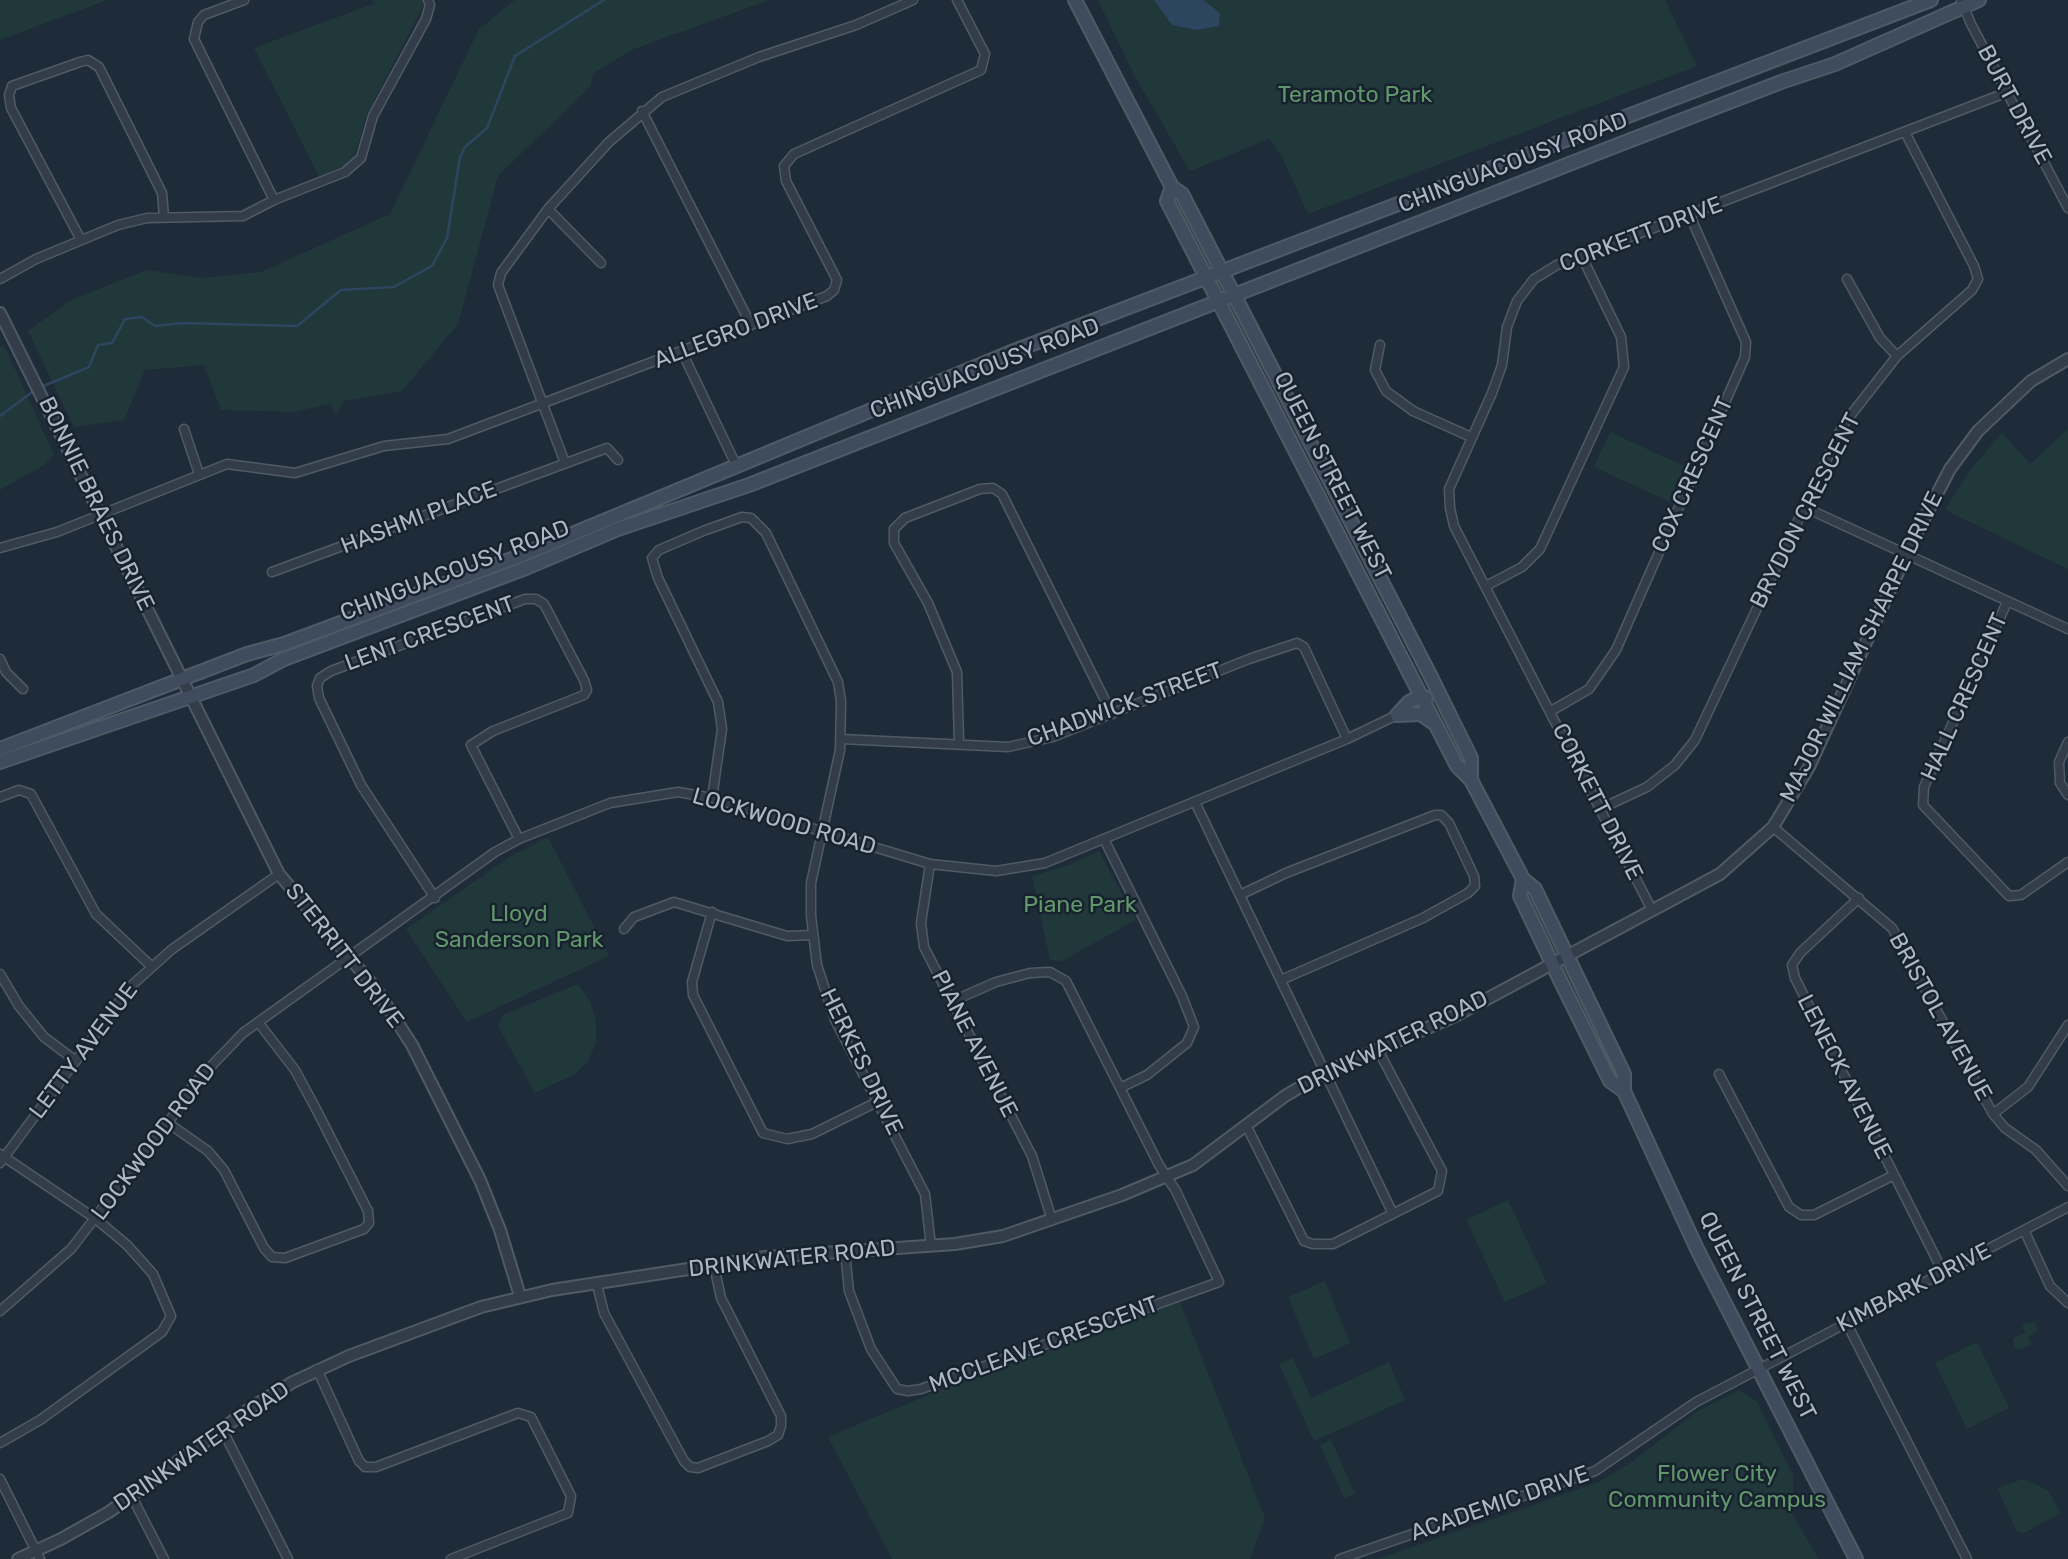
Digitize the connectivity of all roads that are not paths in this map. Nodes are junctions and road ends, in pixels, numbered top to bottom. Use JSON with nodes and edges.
{"nodes":[{"id":1,"x":244,"y":0,"type":"edge"},
{"id":2,"x":428,"y":0,"type":"edge"},
{"id":3,"x":913,"y":0,"type":"edge"},
{"id":4,"x":957,"y":0,"type":"edge"},
{"id":5,"x":1075,"y":0,"type":"edge"},
{"id":6,"x":1931,"y":0,"type":"edge"},
{"id":7,"x":1979,"y":0,"type":"edge"},
{"id":8,"x":1963,"y":3,"type":"edge"},
{"id":9,"x":2008,"y":92,"type":"junction"},
{"id":10,"x":642,"y":111,"type":"junction"},
{"id":11,"x":1906,"y":134,"type":"junction"},
{"id":12,"x":1172,"y":187,"type":"junction"},
{"id":13,"x":274,"y":200,"type":"junction"},
{"id":14,"x":2068,"y":208,"type":"edge"},
{"id":15,"x":548,"y":209,"type":"junction"},
{"id":16,"x":1690,"y":216,"type":"junction"},
{"id":17,"x":164,"y":217,"type":"junction"},
{"id":18,"x":80,"y":240,"type":"junction"},
{"id":19,"x":1582,"y":257,"type":"junction"},
{"id":20,"x":601,"y":263,"type":"dead end"},
{"id":21,"x":1222,"y":270,"type":"junction"},
{"id":22,"x":1205,"y":276,"type":"junction"},
{"id":23,"x":0,"y":279,"type":"edge"},
{"id":24,"x":1847,"y":279,"type":"dead end"},
{"id":25,"x":1234,"y":295,"type":"junction"},
{"id":26,"x":1218,"y":301,"type":"junction"},
{"id":27,"x":0,"y":313,"type":"edge"},
{"id":28,"x":751,"y":326,"type":"junction"},
{"id":29,"x":1380,"y":345,"type":"dead end"},
{"id":30,"x":682,"y":352,"type":"junction"},
{"id":31,"x":1897,"y":356,"type":"junction"},
{"id":32,"x":2068,"y":359,"type":"edge"},
{"id":33,"x":543,"y":404,"type":"junction"},
{"id":34,"x":184,"y":429,"type":"dead end"},
{"id":35,"x":1471,"y":437,"type":"junction"},
{"id":36,"x":618,"y":460,"type":"dead end"},
{"id":37,"x":565,"y":463,"type":"junction"},
{"id":38,"x":736,"y":465,"type":"junction"},
{"id":39,"x":199,"y":474,"type":"junction"},
{"id":40,"x":1804,"y":507,"type":"junction"},
{"id":41,"x":102,"y":515,"type":"junction"},
{"id":42,"x":1353,"y":526,"type":"junction"},
{"id":43,"x":1338,"y":534,"type":"junction"},
{"id":44,"x":0,"y":548,"type":"edge"},
{"id":45,"x":1906,"y":554,"type":"junction"},
{"id":46,"x":272,"y":572,"type":"dead end"},
{"id":47,"x":1486,"y":586,"type":"junction"},
{"id":48,"x":2007,"y":602,"type":"junction"},
{"id":49,"x":2068,"y":629,"type":"edge"},
{"id":50,"x":0,"y":659,"type":"edge"},
{"id":51,"x":181,"y":680,"type":"junction"},
{"id":52,"x":23,"y":689,"type":"dead end"},
{"id":53,"x":1421,"y":696,"type":"junction"},
{"id":54,"x":190,"y":697,"type":"junction"},
{"id":55,"x":1551,"y":711,"type":"junction"},
{"id":56,"x":1112,"y":714,"type":"junction"},
{"id":57,"x":1397,"y":715,"type":"junction"},
{"id":58,"x":841,"y":739,"type":"junction"},
{"id":59,"x":1348,"y":739,"type":"junction"},
{"id":60,"x":2068,"y":742,"type":"edge"},
{"id":61,"x":959,"y":744,"type":"junction"},
{"id":62,"x":1446,"y":745,"type":"junction"},
{"id":63,"x":0,"y":749,"type":"edge"},
{"id":64,"x":1471,"y":758,"type":"junction"},
{"id":65,"x":0,"y":762,"type":"edge"},
{"id":66,"x":1471,"y":780,"type":"junction"},
{"id":67,"x":2068,"y":795,"type":"edge"},
{"id":68,"x":0,"y":797,"type":"edge"},
{"id":69,"x":712,"y":798,"type":"junction"},
{"id":70,"x":1195,"y":802,"type":"junction"},
{"id":71,"x":1602,"y":808,"type":"junction"},
{"id":72,"x":1773,"y":827,"type":"junction"},
{"id":73,"x":822,"y":832,"type":"junction"},
{"id":74,"x":519,"y":839,"type":"junction"},
{"id":75,"x":1104,"y":839,"type":"junction"},
{"id":76,"x":2068,"y":862,"type":"edge"},
{"id":77,"x":930,"y":864,"type":"junction"},
{"id":78,"x":279,"y":874,"type":"junction"},
{"id":79,"x":1523,"y":878,"type":"junction"},
{"id":80,"x":1240,"y":895,"type":"junction"},
{"id":81,"x":435,"y":898,"type":"junction"},
{"id":82,"x":1859,"y":898,"type":"junction"},
{"id":83,"x":1652,"y":910,"type":"junction"},
{"id":84,"x":712,"y":912,"type":"junction"},
{"id":85,"x":624,"y":929,"type":"dead end"},
{"id":86,"x":813,"y":935,"type":"junction"},
{"id":87,"x":1567,"y":955,"type":"junction"},
{"id":88,"x":349,"y":956,"type":"junction"},
{"id":89,"x":1552,"y":962,"type":"junction"},
{"id":90,"x":151,"y":966,"type":"junction"},
{"id":91,"x":0,"y":974,"type":"edge"},
{"id":92,"x":1281,"y":980,"type":"junction"},
{"id":93,"x":953,"y":1001,"type":"junction"},
{"id":94,"x":258,"y":1022,"type":"junction"},
{"id":95,"x":2068,"y":1025,"type":"edge"},
{"id":96,"x":1377,"y":1048,"type":"junction"},
{"id":97,"x":76,"y":1061,"type":"junction"},
{"id":98,"x":1324,"y":1073,"type":"junction"},
{"id":99,"x":1719,"y":1074,"type":"dead end"},
{"id":100,"x":1120,"y":1088,"type":"junction"},
{"id":101,"x":1624,"y":1091,"type":"junction"},
{"id":102,"x":879,"y":1101,"type":"junction"},
{"id":103,"x":1993,"y":1114,"type":"junction"},
{"id":104,"x":168,"y":1124,"type":"junction"},
{"id":105,"x":1246,"y":1125,"type":"junction"},
{"id":106,"x":2,"y":1159,"type":"edge"},
{"id":107,"x":1894,"y":1175,"type":"junction"},
{"id":108,"x":1166,"y":1176,"type":"junction"},
{"id":109,"x":2068,"y":1186,"type":"edge"},
{"id":110,"x":2068,"y":1207,"type":"edge"},
{"id":111,"x":1393,"y":1214,"type":"junction"},
{"id":112,"x":96,"y":1219,"type":"junction"},
{"id":113,"x":1052,"y":1220,"type":"junction"},
{"id":114,"x":2025,"y":1231,"type":"junction"},
{"id":115,"x":931,"y":1246,"type":"junction"},
{"id":116,"x":845,"y":1252,"type":"junction"},
{"id":117,"x":714,"y":1266,"type":"junction"},
{"id":118,"x":1943,"y":1272,"type":"junction"},
{"id":119,"x":597,"y":1285,"type":"junction"},
{"id":120,"x":520,"y":1296,"type":"junction"},
{"id":121,"x":2068,"y":1303,"type":"edge"},
{"id":122,"x":0,"y":1311,"type":"edge"},
{"id":123,"x":1846,"y":1322,"type":"junction"},
{"id":124,"x":1759,"y":1368,"type":"junction"},
{"id":125,"x":317,"y":1369,"type":"junction"},
{"id":126,"x":222,"y":1429,"type":"junction"},
{"id":127,"x":0,"y":1443,"type":"edge"},
{"id":128,"x":0,"y":1479,"type":"edge"},
{"id":129,"x":131,"y":1495,"type":"junction"},
{"id":130,"x":38,"y":1555,"type":"edge"},
{"id":131,"x":18,"y":1559,"type":"edge"},
{"id":132,"x":164,"y":1559,"type":"edge"},
{"id":133,"x":288,"y":1559,"type":"edge"},
{"id":134,"x":451,"y":1559,"type":"edge"},
{"id":135,"x":1340,"y":1559,"type":"edge"},
{"id":136,"x":1856,"y":1559,"type":"edge"},
{"id":137,"x":1968,"y":1559,"type":"edge"}],
"edges":[{"from":1,"to":13,"type":"street"},
{"from":2,"to":13,"type":"street"},
{"from":3,"to":10,"type":"street"},
{"from":4,"to":28,"type":"street","name":"ALLEGRO DRIVE"},
{"from":5,"to":12,"type":"main road","name":"QUEEN STREET WEST"},
{"from":6,"to":21,"type":"main road","name":"CHINGUACOUSY ROAD"},
{"from":7,"to":8,"type":"main road","name":"CHINGUACOUSY ROAD"},
{"from":8,"to":9,"type":"street","name":"BURT DRIVE"},
{"from":8,"to":25,"type":"main road","name":"CHINGUACOUSY ROAD"},
{"from":9,"to":11,"type":"street","name":"CORKETT DRIVE"},
{"from":9,"to":14,"type":"street","name":"BURT DRIVE"},
{"from":10,"to":15,"type":"street"},
{"from":10,"to":28,"type":"street"},
{"from":11,"to":16,"type":"street","name":"CORKETT DRIVE"},
{"from":11,"to":31,"type":"street","name":"BRYDON CRESCENT"},
{"from":12,"to":21,"type":"main road","name":"QUEEN STREET WEST"},
{"from":12,"to":22,"type":"main road","name":"QUEEN STREET WEST"},
{"from":13,"to":17,"type":"street"},
{"from":15,"to":20,"type":"street"},
{"from":15,"to":33,"type":"street"},
{"from":16,"to":19,"type":"street","name":"CORKETT DRIVE"},
{"from":16,"to":55,"type":"street","name":"COX CRESCENT"},
{"from":17,"to":18,"type":"street"},
{"from":17,"to":18,"type":"street"},
{"from":18,"to":23,"type":"street"},
{"from":19,"to":35,"type":"street","name":"CORKETT DRIVE"},
{"from":19,"to":47,"type":"street"},
{"from":21,"to":22,"type":"main road","name":"CHINGUACOUSY ROAD"},
{"from":21,"to":25,"type":"main road","name":"QUEEN STREET WEST"},
{"from":22,"to":26,"type":"main road","name":"QUEEN STREET WEST"},
{"from":22,"to":38,"type":"main road","name":"CHINGUACOUSY ROAD"},
{"from":24,"to":31,"type":"street"},
{"from":25,"to":26,"type":"main road","name":"CHINGUACOUSY ROAD"},
{"from":25,"to":42,"type":"main road","name":"QUEEN STREET WEST"},
{"from":26,"to":43,"type":"main road","name":"QUEEN STREET WEST"},
{"from":26,"to":54,"type":"main road","name":"CHINGUACOUSY ROAD"},
{"from":27,"to":41,"type":"street","name":"BONNIE BRAES DRIVE"},
{"from":28,"to":30,"type":"street","name":"ALLEGRO DRIVE"},
{"from":29,"to":35,"type":"street"},
{"from":30,"to":33,"type":"street","name":"ALLEGRO DRIVE"},
{"from":30,"to":38,"type":"street"},
{"from":31,"to":40,"type":"street","name":"BRYDON CRESCENT"},
{"from":32,"to":45,"type":"street","name":"MAJOR WILLIAM SHARPE DRIVE"},
{"from":33,"to":37,"type":"street"},
{"from":33,"to":39,"type":"street","name":"ALLEGRO DRIVE"},
{"from":34,"to":39,"type":"street"},
{"from":35,"to":47,"type":"street","name":"CORKETT DRIVE"},
{"from":36,"to":37,"type":"street","name":"HASHMI PLACE"},
{"from":37,"to":46,"type":"street","name":"HASHMI PLACE"},
{"from":38,"to":51,"type":"main road","name":"CHINGUACOUSY ROAD"},
{"from":39,"to":41,"type":"street","name":"ALLEGRO DRIVE"},
{"from":40,"to":45,"type":"street"},
{"from":40,"to":71,"type":"street","name":"BRYDON CRESCENT"},
{"from":41,"to":44,"type":"street","name":"ALLEGRO DRIVE"},
{"from":41,"to":51,"type":"street","name":"BONNIE BRAES DRIVE"},
{"from":42,"to":43,"type":"main road"},
{"from":42,"to":64,"type":"main road","name":"QUEEN STREET WEST"},
{"from":43,"to":53,"type":"main road","name":"QUEEN STREET WEST"},
{"from":45,"to":48,"type":"street"},
{"from":45,"to":72,"type":"street","name":"MAJOR WILLIAM SHARPE DRIVE"},
{"from":47,"to":55,"type":"street","name":"CORKETT DRIVE"},
{"from":48,"to":49,"type":"street"},
{"from":48,"to":76,"type":"street","name":"HALL CRESCENT"},
{"from":50,"to":52,"type":"street"},
{"from":51,"to":54,"type":"street","name":"BONNIE BRAES DRIVE"},
{"from":51,"to":63,"type":"main road","name":"CHINGUACOUSY ROAD"},
{"from":53,"to":57,"type":"main road"},
{"from":53,"to":62,"type":"main road","name":"QUEEN STREET WEST"},
{"from":53,"to":64,"type":"main road"},
{"from":54,"to":65,"type":"main road","name":"CHINGUACOUSY ROAD"},
{"from":54,"to":78,"type":"street","name":"STERRITT DRIVE"},
{"from":55,"to":71,"type":"street","name":"CORKETT DRIVE"},
{"from":56,"to":59,"type":"street","name":"CHADWICK STREET"},
{"from":56,"to":61,"type":"street","name":"CHADWICK STREET"},
{"from":56,"to":61,"type":"street"},
{"from":57,"to":59,"type":"street","name":"LOCKWOOD ROAD"},
{"from":57,"to":62,"type":"main road"},
{"from":58,"to":61,"type":"street","name":"CHADWICK STREET"},
{"from":58,"to":69,"type":"street","name":"HERKES DRIVE"},
{"from":58,"to":73,"type":"street","name":"HERKES DRIVE"},
{"from":59,"to":70,"type":"street","name":"LOCKWOOD ROAD"},
{"from":60,"to":67,"type":"street"},
{"from":62,"to":66,"type":"main road","name":"QUEEN STREET WEST"},
{"from":64,"to":66,"type":"main road","name":"QUEEN STREET WEST"},
{"from":66,"to":79,"type":"main road","name":"QUEEN STREET WEST"},
{"from":68,"to":90,"type":"street"},
{"from":69,"to":73,"type":"street","name":"LOCKWOOD ROAD"},
{"from":69,"to":74,"type":"street","name":"LOCKWOOD ROAD"},
{"from":70,"to":75,"type":"street","name":"LOCKWOOD ROAD"},
{"from":70,"to":80,"type":"street"},
{"from":71,"to":83,"type":"street","name":"CORKETT DRIVE"},
{"from":72,"to":82,"type":"street","name":"BRISTOL AVENUE"},
{"from":72,"to":83,"type":"street","name":"MAJOR WILLIAM SHARPE DRIVE"},
{"from":73,"to":77,"type":"street","name":"LOCKWOOD ROAD"},
{"from":73,"to":86,"type":"street","name":"HERKES DRIVE"},
{"from":74,"to":81,"type":"street","name":"LOCKWOOD ROAD"},
{"from":74,"to":81,"type":"street","name":"LENT CRESCENT"},
{"from":75,"to":77,"type":"street","name":"LOCKWOOD ROAD"},
{"from":75,"to":100,"type":"street"},
{"from":77,"to":93,"type":"street","name":"PIANE AVENUE"},
{"from":78,"to":88,"type":"street","name":"STERRITT DRIVE"},
{"from":78,"to":90,"type":"street","name":"LETTY AVENUE"},
{"from":79,"to":87,"type":"main road","name":"QUEEN STREET WEST"},
{"from":79,"to":89,"type":"main road","name":"QUEEN STREET WEST"},
{"from":80,"to":92,"type":"street"},
{"from":80,"to":92,"type":"street"},
{"from":81,"to":88,"type":"street","name":"LOCKWOOD ROAD"},
{"from":82,"to":103,"type":"street","name":"BRISTOL AVENUE"},
{"from":82,"to":107,"type":"street","name":"LENECK AVENUE"},
{"from":83,"to":87,"type":"street","name":"MAJOR WILLIAM SHARPE DRIVE"},
{"from":84,"to":85,"type":"street"},
{"from":84,"to":86,"type":"street"},
{"from":84,"to":102,"type":"street"},
{"from":86,"to":102,"type":"street","name":"HERKES DRIVE"},
{"from":87,"to":89,"type":"street","name":"DRINKWATER ROAD"},
{"from":87,"to":101,"type":"main road","name":"QUEEN STREET WEST"},
{"from":88,"to":94,"type":"street","name":"LOCKWOOD ROAD"},
{"from":88,"to":120,"type":"street","name":"STERRITT DRIVE"},
{"from":89,"to":96,"type":"street","name":"DRINKWATER ROAD"},
{"from":89,"to":101,"type":"main road","name":"QUEEN STREET WEST"},
{"from":90,"to":97,"type":"street","name":"LETTY AVENUE"},
{"from":91,"to":97,"type":"street"},
{"from":92,"to":98,"type":"street"},
{"from":93,"to":100,"type":"street"},
{"from":93,"to":113,"type":"street","name":"PIANE AVENUE"},
{"from":94,"to":104,"type":"street","name":"LOCKWOOD ROAD"},
{"from":94,"to":104,"type":"street"},
{"from":95,"to":103,"type":"street"},
{"from":96,"to":98,"type":"street","name":"DRINKWATER ROAD"},
{"from":96,"to":111,"type":"street"},
{"from":97,"to":106,"type":"street","name":"LETTY AVENUE"},
{"from":98,"to":105,"type":"street","name":"DRINKWATER ROAD"},
{"from":98,"to":111,"type":"street"},
{"from":99,"to":107,"type":"street"},
{"from":100,"to":108,"type":"street"},
{"from":101,"to":124,"type":"main road","name":"QUEEN STREET WEST"},
{"from":102,"to":115,"type":"street","name":"HERKES DRIVE"},
{"from":103,"to":109,"type":"street","name":"BRISTOL AVENUE"},
{"from":104,"to":112,"type":"street","name":"LOCKWOOD ROAD"},
{"from":105,"to":108,"type":"street","name":"DRINKWATER ROAD"},
{"from":105,"to":111,"type":"street"},
{"from":106,"to":112,"type":"street"},
{"from":107,"to":118,"type":"street","name":"LENECK AVENUE"},
{"from":108,"to":113,"type":"street","name":"DRINKWATER ROAD"},
{"from":108,"to":116,"type":"street","name":"MCCLEAVE CRESCENT"},
{"from":110,"to":114,"type":"street","name":"KIMBARK DRIVE"},
{"from":112,"to":122,"type":"street","name":"LOCKWOOD ROAD"},
{"from":112,"to":127,"type":"street"},
{"from":113,"to":115,"type":"street","name":"DRINKWATER ROAD"},
{"from":114,"to":118,"type":"street","name":"KIMBARK DRIVE"},
{"from":114,"to":121,"type":"street"},
{"from":115,"to":116,"type":"street","name":"DRINKWATER ROAD"},
{"from":116,"to":117,"type":"street","name":"DRINKWATER ROAD"},
{"from":117,"to":119,"type":"street","name":"DRINKWATER ROAD"},
{"from":117,"to":119,"type":"street"},
{"from":118,"to":123,"type":"street","name":"KIMBARK DRIVE"},
{"from":119,"to":120,"type":"street","name":"DRINKWATER ROAD"},
{"from":120,"to":125,"type":"street","name":"DRINKWATER ROAD"},
{"from":123,"to":124,"type":"street","name":"KIMBARK DRIVE"},
{"from":123,"to":137,"type":"street"},
{"from":124,"to":135,"type":"street","name":"ACADEMIC DRIVE"},
{"from":124,"to":136,"type":"main road","name":"QUEEN STREET WEST"},
{"from":125,"to":126,"type":"street","name":"DRINKWATER ROAD"},
{"from":125,"to":134,"type":"street"},
{"from":126,"to":129,"type":"street","name":"DRINKWATER ROAD"},
{"from":126,"to":133,"type":"street"},
{"from":128,"to":130,"type":"street"},
{"from":129,"to":130,"type":"street","name":"DRINKWATER ROAD"},
{"from":129,"to":132,"type":"street"},
{"from":130,"to":131,"type":"street","name":"DRINKWATER ROAD"}]}
